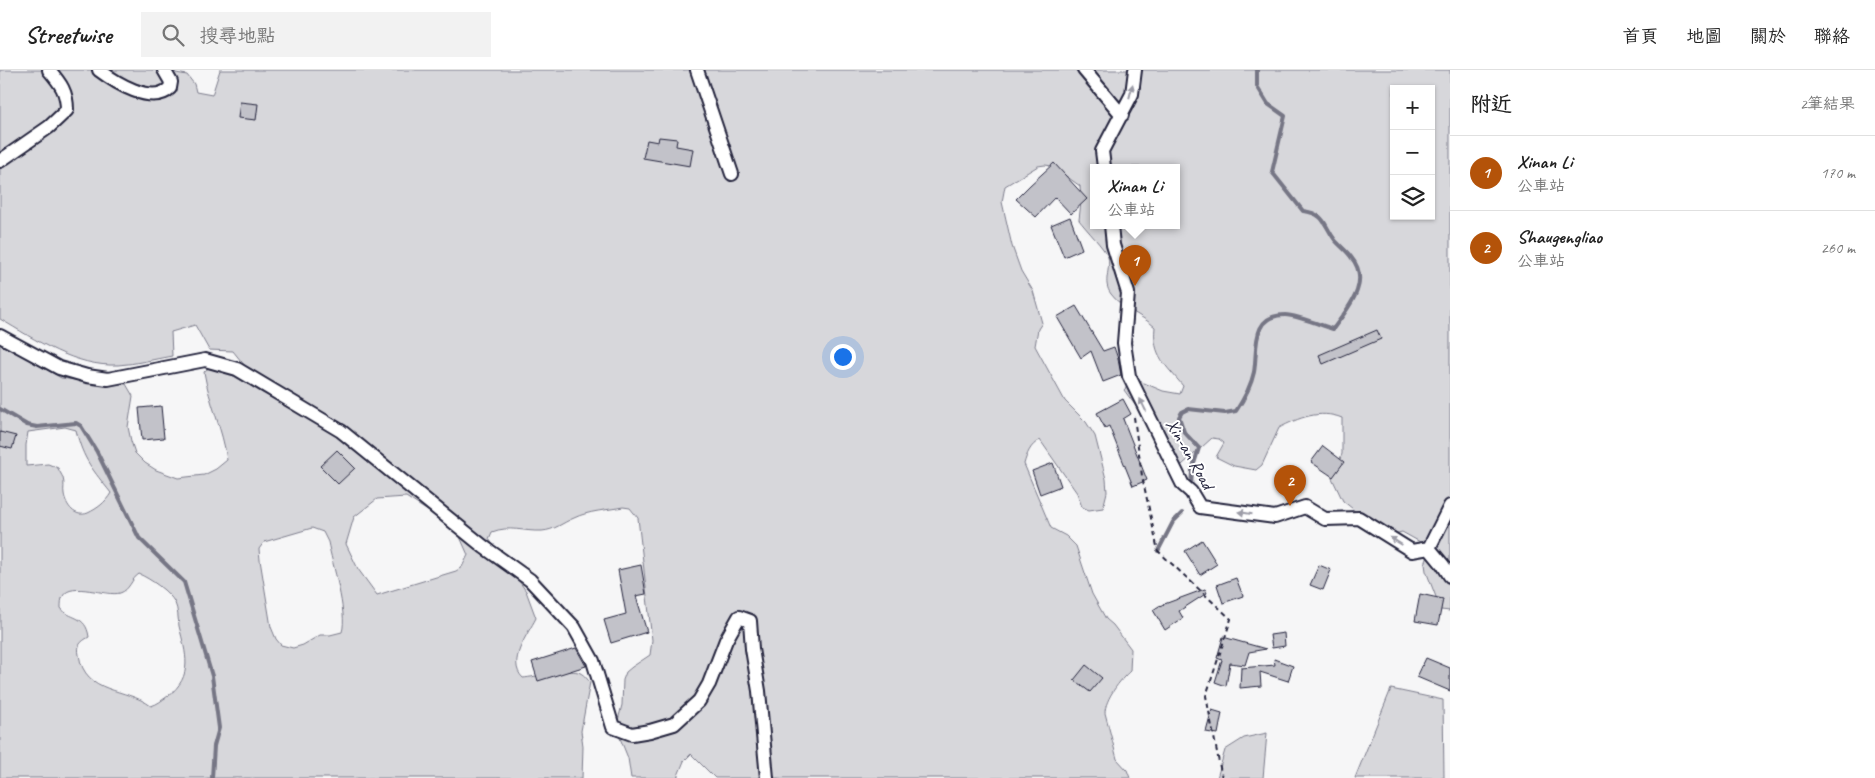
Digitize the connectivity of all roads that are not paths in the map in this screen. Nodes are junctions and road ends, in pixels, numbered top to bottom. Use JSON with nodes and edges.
{"nodes":[{"id":1,"x":49,"y":70,"type":"edge"},
{"id":2,"x":99,"y":70,"type":"edge"},
{"id":3,"x":164,"y":70,"type":"edge"},
{"id":4,"x":697,"y":70,"type":"edge"},
{"id":5,"x":1084,"y":70,"type":"edge"},
{"id":6,"x":1136,"y":70,"type":"edge"},
{"id":7,"x":1122,"y":115,"type":"junction"},
{"id":8,"x":0,"y":161,"type":"edge"},
{"id":9,"x":1104,"y":164,"type":"edge"},
{"id":10,"x":732,"y":174,"type":"dead end"},
{"id":11,"x":1111,"y":229,"type":"edge"},
{"id":12,"x":0,"y":336,"type":"edge"},
{"id":13,"x":1450,"y":506,"type":"edge"},
{"id":14,"x":1429,"y":548,"type":"junction"},
{"id":15,"x":1450,"y":576,"type":"edge"},
{"id":16,"x":767,"y":778,"type":"edge"}],
"edges":[{"from":1,"to":8,"type":"street"},
{"from":2,"to":3,"type":"street"},
{"from":4,"to":10,"type":"street"},
{"from":5,"to":7,"type":"street"},
{"from":7,"to":6,"type":"street","one_way":true},
{"from":7,"to":9,"type":"street"},
{"from":14,"to":11,"type":"street","name":"Xin-an Road","one_way":true},
{"from":12,"to":16,"type":"street"},
{"from":13,"to":14,"type":"street"},
{"from":14,"to":15,"type":"street"}]}
